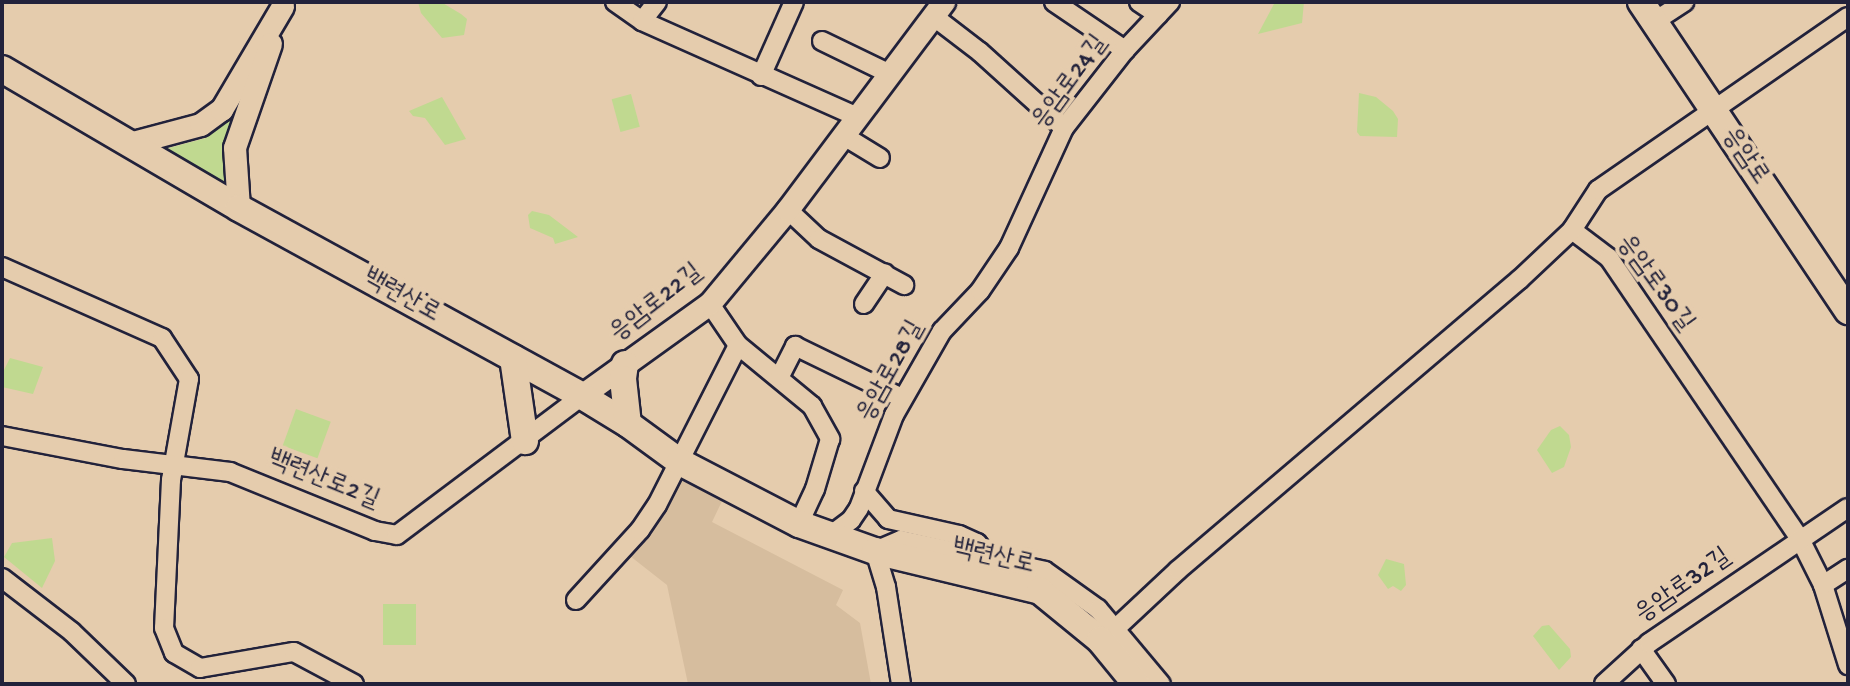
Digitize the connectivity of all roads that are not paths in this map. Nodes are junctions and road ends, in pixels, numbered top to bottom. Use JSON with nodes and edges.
{"nodes":[{"id":1,"x":615,"y":2,"type":"edge"},
{"id":2,"x":657,"y":2,"type":"edge"},
{"id":3,"x":794,"y":2,"type":"edge"},
{"id":4,"x":1054,"y":2,"type":"edge"},
{"id":5,"x":1139,"y":2,"type":"edge"},
{"id":6,"x":1684,"y":2,"type":"edge"},
{"id":7,"x":284,"y":5,"type":"edge"},
{"id":8,"x":938,"y":9,"type":"edge"},
{"id":9,"x":1164,"y":9,"type":"edge"},
{"id":10,"x":1648,"y":12,"type":"edge"},
{"id":11,"x":1848,"y":17,"type":"edge"},
{"id":12,"x":642,"y":21,"type":"junction"},
{"id":13,"x":822,"y":41,"type":"dead end"},
{"id":14,"x":1125,"y":50,"type":"junction"},
{"id":15,"x":2,"y":69,"type":"edge"},
{"id":16,"x":890,"y":74,"type":"junction"},
{"id":17,"x":761,"y":76,"type":"junction"},
{"id":18,"x":1712,"y":108,"type":"junction"},
{"id":19,"x":858,"y":117,"type":"junction"},
{"id":20,"x":1064,"y":128,"type":"junction"},
{"id":21,"x":844,"y":136,"type":"junction"},
{"id":22,"x":130,"y":144,"type":"junction"},
{"id":23,"x":880,"y":158,"type":"dead end"},
{"id":24,"x":239,"y":208,"type":"junction"},
{"id":25,"x":788,"y":210,"type":"junction"},
{"id":26,"x":1572,"y":230,"type":"junction"},
{"id":27,"x":1009,"y":248,"type":"joint"},
{"id":28,"x":2,"y":267,"type":"edge"},
{"id":29,"x":885,"y":273,"type":"junction"},
{"id":30,"x":904,"y":285,"type":"dead end"},
{"id":31,"x":710,"y":304,"type":"junction"},
{"id":32,"x":864,"y":304,"type":"dead end"},
{"id":33,"x":1848,"y":311,"type":"edge"},
{"id":34,"x":738,"y":345,"type":"junction"},
{"id":35,"x":513,"y":358,"type":"junction"},
{"id":36,"x":625,"y":364,"type":"junction"},
{"id":37,"x":780,"y":376,"type":"junction"},
{"id":38,"x":582,"y":396,"type":"junction"},
{"id":39,"x":902,"y":398,"type":"junction"},
{"id":40,"x":628,"y":424,"type":"junction"},
{"id":41,"x":2,"y":436,"type":"edge"},
{"id":42,"x":525,"y":441,"type":"junction"},
{"id":43,"x":680,"y":462,"type":"junction"},
{"id":44,"x":174,"y":465,"type":"junction"},
{"id":45,"x":864,"y":491,"type":"junction"},
{"id":46,"x":1848,"y":508,"type":"edge"},
{"id":47,"x":799,"y":524,"type":"junction"},
{"id":48,"x":831,"y":535,"type":"junction"},
{"id":49,"x":1801,"y":541,"type":"junction"},
{"id":50,"x":875,"y":551,"type":"junction"},
{"id":51,"x":984,"y":567,"type":"junction"},
{"id":52,"x":1848,"y":569,"type":"edge"},
{"id":53,"x":2,"y":578,"type":"edge"},
{"id":54,"x":1823,"y":585,"type":"junction"},
{"id":55,"x":576,"y":600,"type":"dead end"},
{"id":56,"x":1115,"y":629,"type":"junction"},
{"id":57,"x":1641,"y":649,"type":"junction"},
{"id":58,"x":1848,"y":665,"type":"edge"},
{"id":59,"x":126,"y":684,"type":"edge"},
{"id":60,"x":354,"y":684,"type":"edge"},
{"id":61,"x":901,"y":684,"type":"edge"},
{"id":62,"x":1126,"y":684,"type":"edge"},
{"id":63,"x":1136,"y":684,"type":"edge"},
{"id":64,"x":1161,"y":684,"type":"edge"},
{"id":65,"x":1604,"y":684,"type":"edge"},
{"id":66,"x":1666,"y":684,"type":"edge"}],
"edges":[{"from":1,"to":12,"type":"street"},
{"from":2,"to":12,"type":"street"},
{"from":3,"to":17,"type":"street"},
{"from":4,"to":14,"type":"street"},
{"from":5,"to":9,"type":"street"},
{"from":6,"to":10,"type":"street"},
{"from":7,"to":22,"type":"street"},
{"from":7,"to":24,"type":"street"},
{"from":8,"to":16,"type":"street","name":"응암로22길"},
{"from":8,"to":20,"type":"street","name":"응암로22길"},
{"from":9,"to":14,"type":"street","name":"응암로24길"},
{"from":10,"to":18,"type":"main road","name":"응암로"},
{"from":11,"to":18,"type":"street"},
{"from":12,"to":17,"type":"street"},
{"from":13,"to":16,"type":"street"},
{"from":14,"to":20,"type":"street","name":"응암로24길"},
{"from":15,"to":22,"type":"main road","name":"백련산로"},
{"from":16,"to":19,"type":"street","name":"응암로22길"},
{"from":17,"to":19,"type":"street"},
{"from":18,"to":26,"type":"street"},
{"from":18,"to":33,"type":"main road","name":"응암로"},
{"from":19,"to":21,"type":"street","name":"응암로22길"},
{"from":20,"to":27,"type":"street","name":"응암로24길"},
{"from":21,"to":23,"type":"street"},
{"from":21,"to":25,"type":"street","name":"응암로22길"},
{"from":22,"to":24,"type":"main road","name":"백련산로"},
{"from":24,"to":35,"type":"main road","name":"백련산로"},
{"from":25,"to":29,"type":"street"},
{"from":25,"to":31,"type":"street","name":"응암로22길"},
{"from":26,"to":49,"type":"street","name":"응암로30길"},
{"from":26,"to":56,"type":"street"},
{"from":27,"to":39,"type":"street","name":"응암로28길"},
{"from":28,"to":44,"type":"street"},
{"from":29,"to":30,"type":"street"},
{"from":29,"to":32,"type":"street"},
{"from":31,"to":34,"type":"street"},
{"from":31,"to":36,"type":"street","name":"응암로22길"},
{"from":34,"to":37,"type":"street"},
{"from":34,"to":43,"type":"street"},
{"from":35,"to":38,"type":"main road","name":"백련산로"},
{"from":35,"to":42,"type":"main road"},
{"from":36,"to":38,"type":"street","name":"응암로22길"},
{"from":36,"to":40,"type":"main road"},
{"from":37,"to":39,"type":"street"},
{"from":37,"to":47,"type":"street"},
{"from":38,"to":40,"type":"main road","name":"백련산로"},
{"from":38,"to":42,"type":"street","name":"백련산로2길"},
{"from":39,"to":45,"type":"street","name":"응암로28길"},
{"from":40,"to":43,"type":"main road","name":"백련산로"},
{"from":41,"to":44,"type":"street","name":"백련산로2길"},
{"from":42,"to":44,"type":"street","name":"백련산로2길"},
{"from":43,"to":47,"type":"main road","name":"백련산로"},
{"from":43,"to":55,"type":"street"},
{"from":44,"to":60,"type":"street"},
{"from":45,"to":48,"type":"street","name":"응암로28길"},
{"from":45,"to":51,"type":"street"},
{"from":46,"to":49,"type":"street","name":"응암로32길"},
{"from":47,"to":48,"type":"main road","name":"백련산로"},
{"from":48,"to":50,"type":"main road","name":"백련산로"},
{"from":49,"to":54,"type":"street"},
{"from":49,"to":57,"type":"street","name":"응암로32길"},
{"from":50,"to":51,"type":"main road","name":"백련산로"},
{"from":50,"to":61,"type":"street"},
{"from":51,"to":56,"type":"street","name":"백련산로"},
{"from":51,"to":62,"type":"street","name":"백련산로"},
{"from":51,"to":63,"type":"main road","name":"백련산로"},
{"from":52,"to":54,"type":"street"},
{"from":53,"to":59,"type":"street"},
{"from":54,"to":58,"type":"street"},
{"from":56,"to":64,"type":"street","name":"백련산로"},
{"from":57,"to":65,"type":"street","name":"응암로32길"},
{"from":57,"to":66,"type":"street"}]}
